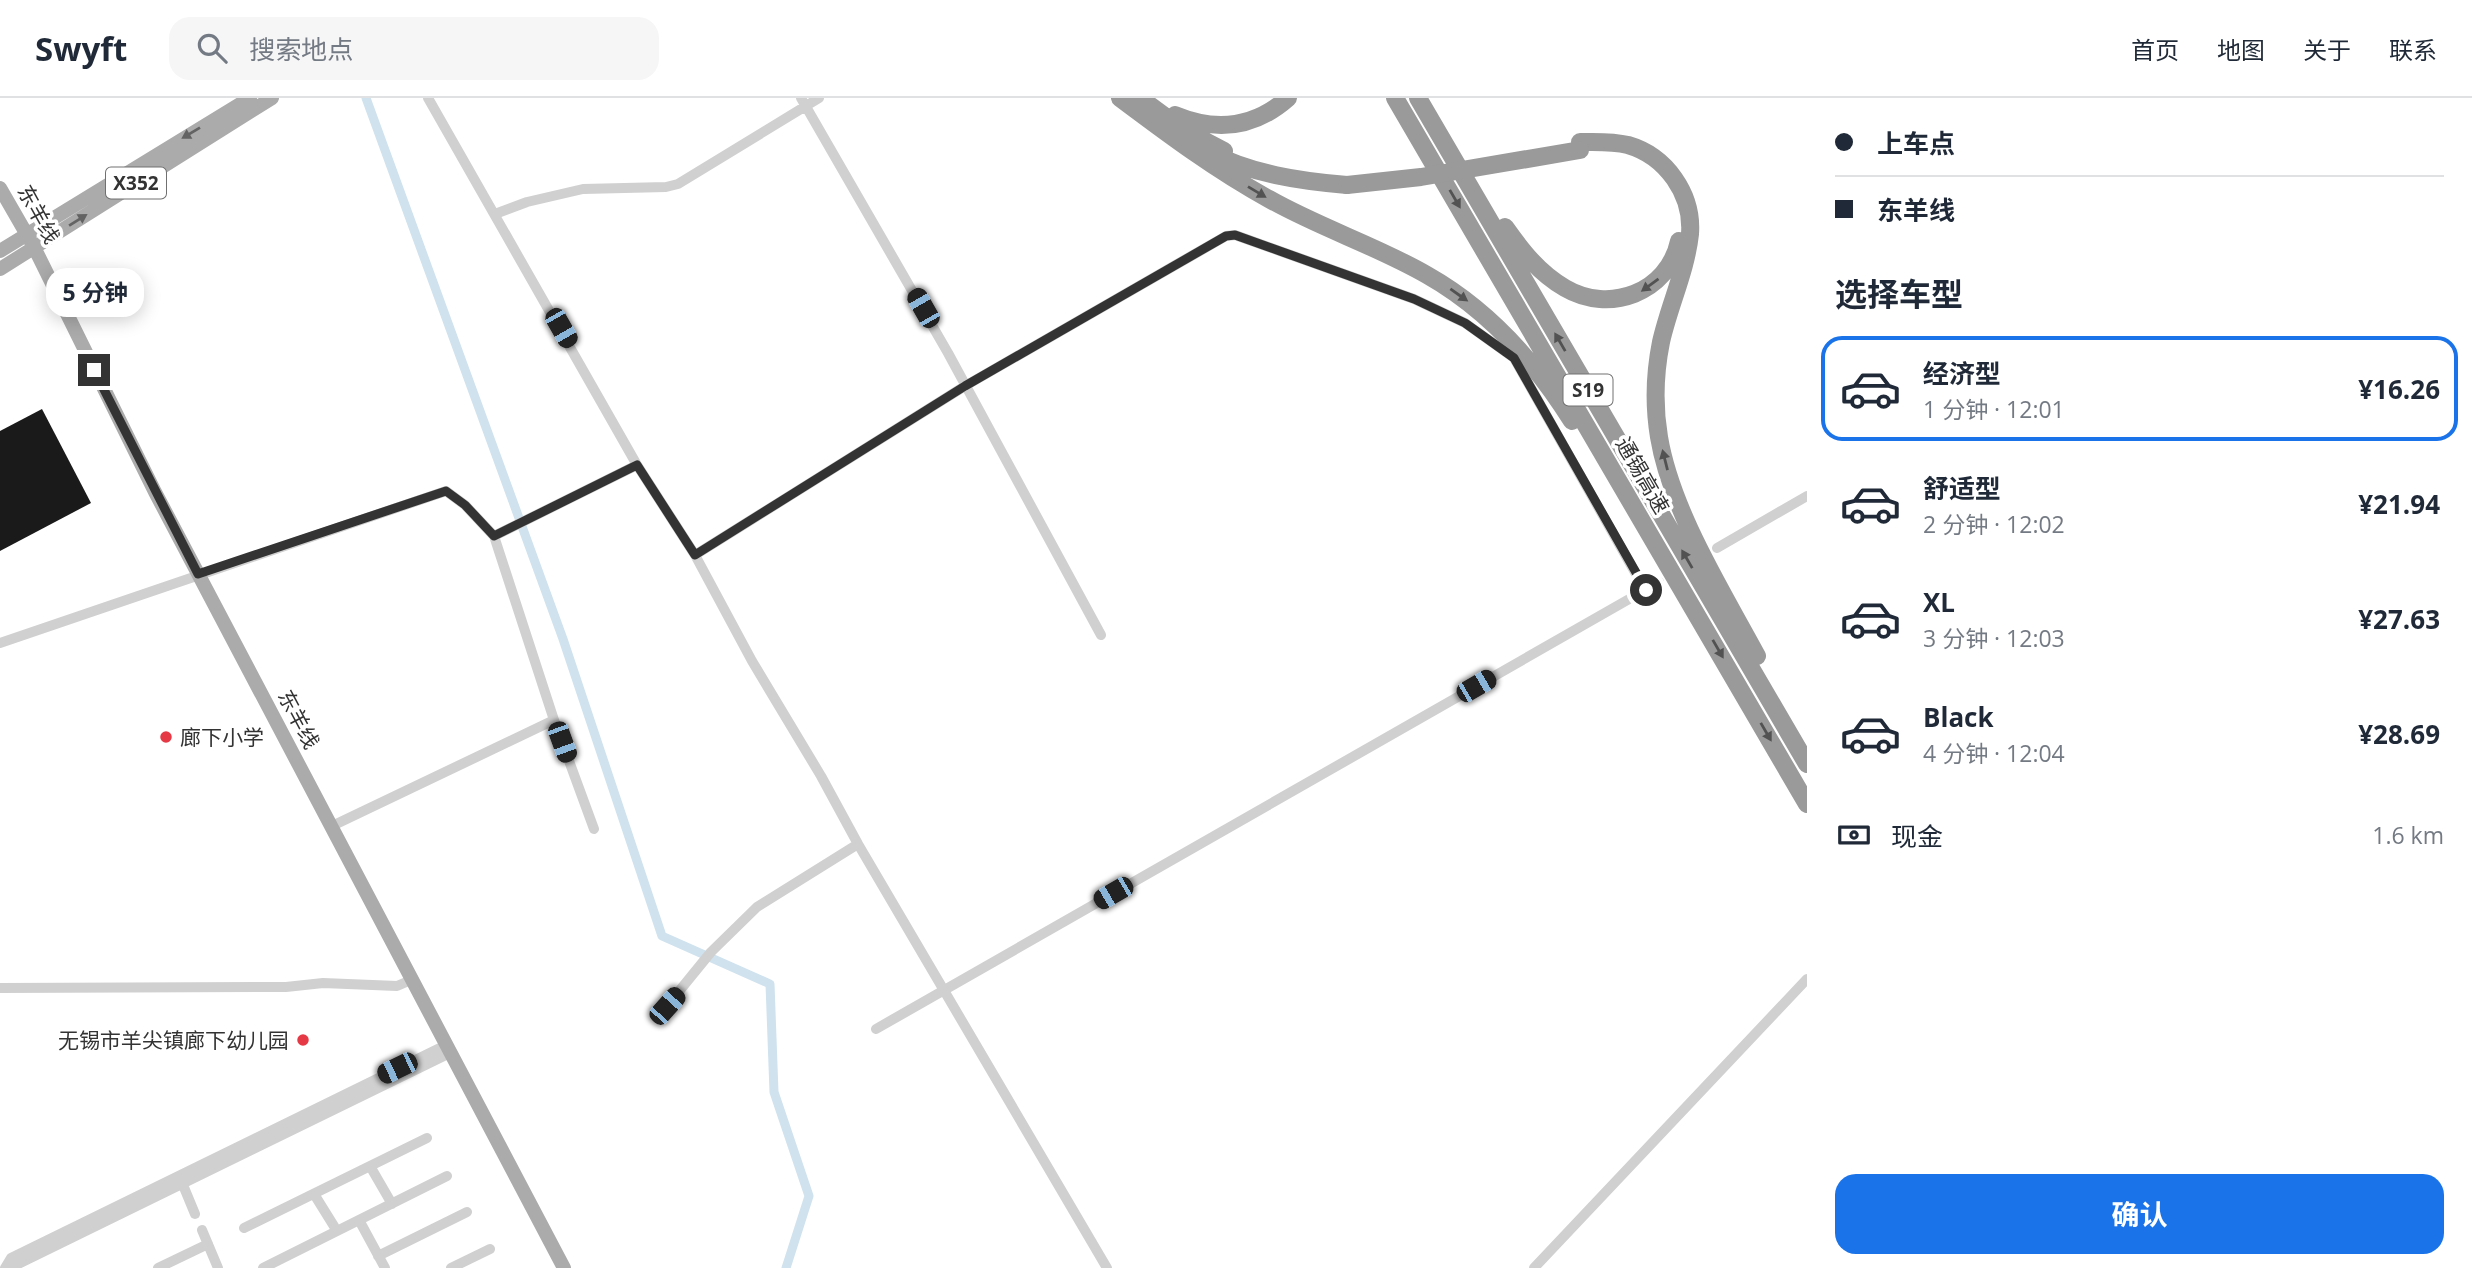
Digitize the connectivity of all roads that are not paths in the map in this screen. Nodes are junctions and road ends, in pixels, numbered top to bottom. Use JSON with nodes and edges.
{"nodes":[{"id":1,"x":250,"y":98,"type":"edge"},
{"id":2,"x":272,"y":98,"type":"edge"},
{"id":3,"x":428,"y":98,"type":"edge"},
{"id":4,"x":818,"y":98,"type":"edge"},
{"id":5,"x":1288,"y":98,"type":"edge"},
{"id":6,"x":1395,"y":98,"type":"edge"},
{"id":7,"x":1421,"y":98,"type":"edge"},
{"id":8,"x":1134,"y":101,"type":"edge"},
{"id":9,"x":803,"y":102,"type":"edge"},
{"id":10,"x":1580,"y":146,"type":"junction"},
{"id":11,"x":0,"y":188,"type":"edge"},
{"id":12,"x":495,"y":214,"type":"junction"},
{"id":13,"x":26,"y":234,"type":"junction"},
{"id":14,"x":34,"y":247,"type":"junction"},
{"id":15,"x":0,"y":251,"type":"edge"},
{"id":16,"x":0,"y":269,"type":"edge"},
{"id":17,"x":965,"y":386,"type":"junction"},
{"id":18,"x":637,"y":465,"type":"junction"},
{"id":19,"x":1807,"y":496,"type":"edge"},
{"id":20,"x":499,"y":534,"type":"junction"},
{"id":21,"x":1717,"y":548,"type":"dead end"},
{"id":22,"x":695,"y":555,"type":"junction"},
{"id":23,"x":198,"y":574,"type":"junction"},
{"id":24,"x":1659,"y":582,"type":"dead end"},
{"id":25,"x":1646,"y":590,"type":"junction"},
{"id":26,"x":1697,"y":614,"type":"junction"},
{"id":27,"x":1101,"y":635,"type":"dead end"},
{"id":28,"x":0,"y":643,"type":"edge"},
{"id":29,"x":1763,"y":679,"type":"junction"},
{"id":30,"x":554,"y":720,"type":"junction"},
{"id":31,"x":1807,"y":764,"type":"edge"},
{"id":32,"x":1807,"y":804,"type":"edge"},
{"id":33,"x":332,"y":826,"type":"junction"},
{"id":34,"x":594,"y":829,"type":"dead end"},
{"id":35,"x":858,"y":844,"type":"junction"},
{"id":36,"x":1807,"y":979,"type":"edge"},
{"id":37,"x":411,"y":980,"type":"junction"},
{"id":38,"x":0,"y":988,"type":"edge"},
{"id":39,"x":944,"y":990,"type":"junction"},
{"id":40,"x":667,"y":1006,"type":"dead end"},
{"id":41,"x":876,"y":1029,"type":"dead end"},
{"id":42,"x":448,"y":1049,"type":"junction"},
{"id":43,"x":427,"y":1138,"type":"dead end"},
{"id":44,"x":370,"y":1166,"type":"junction"},
{"id":45,"x":447,"y":1176,"type":"dead end"},
{"id":46,"x":183,"y":1185,"type":"junction"},
{"id":47,"x":314,"y":1194,"type":"junction"},
{"id":48,"x":392,"y":1204,"type":"junction"},
{"id":49,"x":467,"y":1212,"type":"dead end"},
{"id":50,"x":195,"y":1214,"type":"dead end"},
{"id":51,"x":359,"y":1220,"type":"junction"},
{"id":52,"x":244,"y":1228,"type":"dead end"},
{"id":53,"x":202,"y":1230,"type":"dead end"},
{"id":54,"x":337,"y":1231,"type":"junction"},
{"id":55,"x":208,"y":1244,"type":"junction"},
{"id":56,"x":490,"y":1249,"type":"dead end"},
{"id":57,"x":378,"y":1256,"type":"junction"},
{"id":58,"x":8,"y":1268,"type":"edge"},
{"id":59,"x":158,"y":1268,"type":"edge"},
{"id":60,"x":218,"y":1268,"type":"edge"},
{"id":61,"x":263,"y":1268,"type":"edge"},
{"id":62,"x":385,"y":1268,"type":"edge"},
{"id":63,"x":451,"y":1268,"type":"edge"},
{"id":64,"x":564,"y":1268,"type":"edge"},
{"id":65,"x":1107,"y":1268,"type":"edge"},
{"id":66,"x":1534,"y":1268,"type":"edge"}],
"edges":[{"from":1,"to":13,"type":"main road","number":"X352","one_way":true},
{"from":14,"to":2,"type":"main road","number":"X352","one_way":true},
{"from":3,"to":12,"type":"street"},
{"from":4,"to":9,"type":"street"},
{"from":5,"to":8,"type":"highway"},
{"from":6,"to":26,"type":"highway","name":"通锡高速","number":"S19","one_way":true},
{"from":10,"to":7,"type":"highway","one_way":true},
{"from":29,"to":7,"type":"highway","name":"通锡高速","number":"S19","one_way":true},
{"from":8,"to":10,"type":"highway"},
{"from":8,"to":26,"type":"highway","one_way":true},
{"from":9,"to":12,"type":"street"},
{"from":9,"to":17,"type":"street"},
{"from":29,"to":10,"type":"highway","one_way":true},
{"from":11,"to":13,"type":"main road","name":"东羊线"},
{"from":12,"to":18,"type":"street"},
{"from":13,"to":14,"type":"main road","name":"东羊线"},
{"from":13,"to":15,"type":"main road","number":"X352"},
{"from":14,"to":16,"type":"main road","number":"X352"},
{"from":14,"to":23,"type":"main road","name":"东羊线"},
{"from":17,"to":22,"type":"street"},
{"from":17,"to":25,"type":"street"},
{"from":17,"to":27,"type":"street"},
{"from":18,"to":20,"type":"street"},
{"from":18,"to":22,"type":"street"},
{"from":19,"to":21,"type":"street"},
{"from":20,"to":23,"type":"street"},
{"from":20,"to":30,"type":"street"},
{"from":22,"to":35,"type":"street"},
{"from":23,"to":28,"type":"street"},
{"from":23,"to":33,"type":"main road","name":"东羊线"},
{"from":24,"to":25,"type":"street"},
{"from":25,"to":39,"type":"street"},
{"from":26,"to":32,"type":"highway","name":"通锡高速","number":"S19","one_way":true},
{"from":29,"to":31,"type":"highway","name":"通锡高速","number":"S19"},
{"from":30,"to":33,"type":"street"},
{"from":30,"to":34,"type":"street"},
{"from":33,"to":37,"type":"main road","name":"东羊线"},
{"from":35,"to":39,"type":"street"},
{"from":35,"to":40,"type":"street"},
{"from":36,"to":66,"type":"street"},
{"from":37,"to":38,"type":"street"},
{"from":37,"to":42,"type":"main road","name":"东羊线"},
{"from":39,"to":41,"type":"street"},
{"from":39,"to":65,"type":"street"},
{"from":42,"to":46,"type":"street"},
{"from":42,"to":58,"type":"street"},
{"from":42,"to":64,"type":"main road","name":"东羊线"},
{"from":43,"to":44,"type":"street"},
{"from":44,"to":47,"type":"street"},
{"from":44,"to":48,"type":"street"},
{"from":45,"to":48,"type":"street"},
{"from":46,"to":50,"type":"street"},
{"from":46,"to":58,"type":"street"},
{"from":47,"to":52,"type":"street"},
{"from":47,"to":54,"type":"street"},
{"from":48,"to":51,"type":"street"},
{"from":49,"to":57,"type":"street"},
{"from":51,"to":54,"type":"street"},
{"from":51,"to":57,"type":"street"},
{"from":53,"to":55,"type":"street"},
{"from":54,"to":61,"type":"street"},
{"from":55,"to":59,"type":"street"},
{"from":55,"to":60,"type":"street"},
{"from":56,"to":63,"type":"street"},
{"from":57,"to":62,"type":"street"}]}
